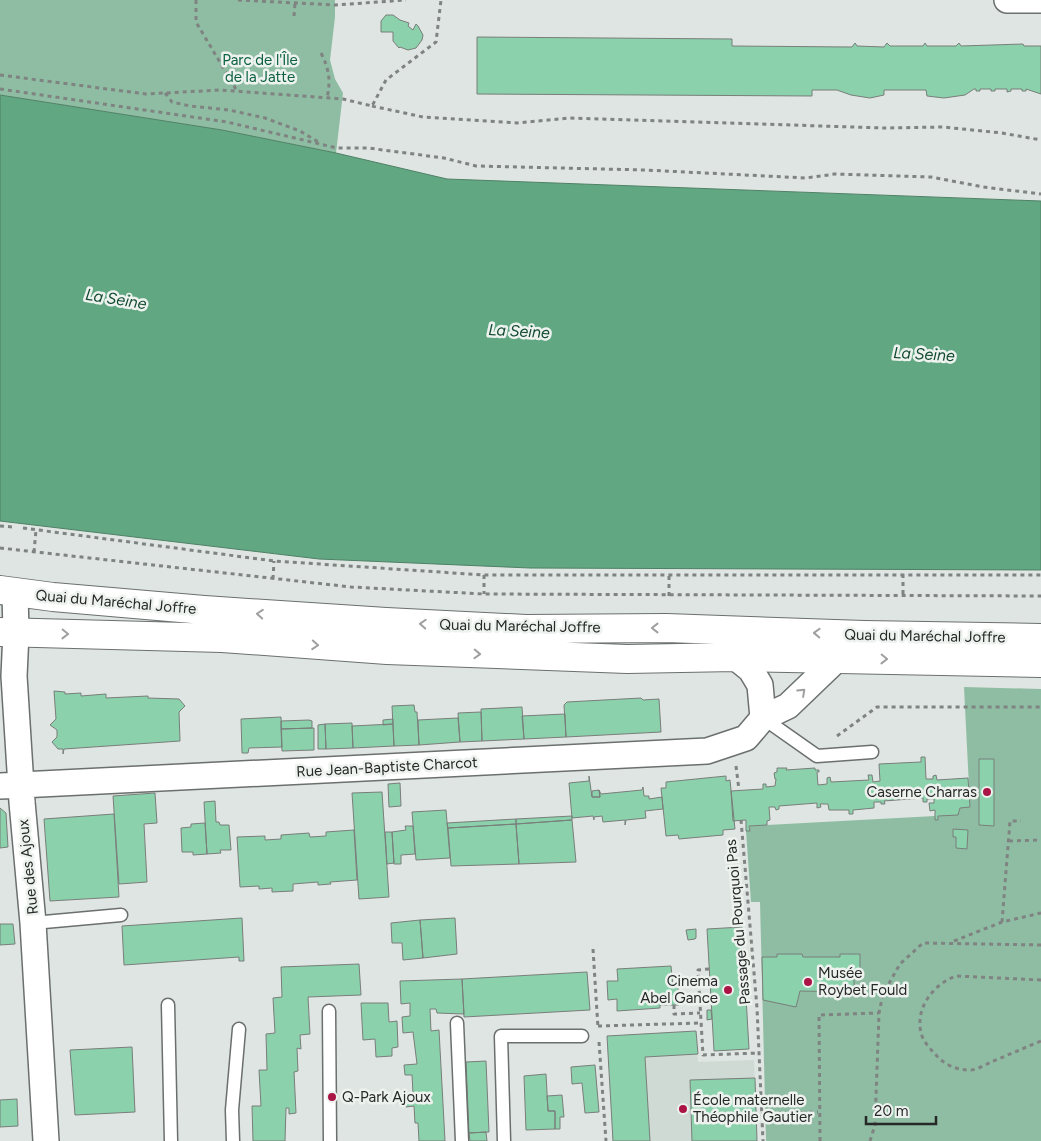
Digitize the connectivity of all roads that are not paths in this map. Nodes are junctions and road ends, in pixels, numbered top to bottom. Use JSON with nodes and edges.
{"nodes":[{"id":1,"x":1007,"y":0,"type":"edge"},
{"id":2,"x":1041,"y":0,"type":"edge"},
{"id":3,"x":7,"y":591,"type":"edge"},
{"id":4,"x":8,"y":633,"type":"edge"},
{"id":5,"x":1041,"y":638,"type":"edge"},
{"id":6,"x":735,"y":657,"type":"junction"},
{"id":7,"x":837,"y":659,"type":"junction"},
{"id":8,"x":1041,"y":663,"type":"edge"},
{"id":9,"x":763,"y":718,"type":"junction"},
{"id":10,"x":872,"y":752,"type":"dead end"},
{"id":11,"x":11,"y":785,"type":"edge"},
{"id":12,"x":121,"y":916,"type":"dead end"},
{"id":13,"x":34,"y":923,"type":"junction"},
{"id":14,"x":168,"y":1005,"type":"dead end"},
{"id":15,"x":329,"y":1011,"type":"dead end"},
{"id":16,"x":456,"y":1023,"type":"dead end"},
{"id":17,"x":239,"y":1029,"type":"dead end"},
{"id":18,"x":582,"y":1036,"type":"dead end"},
{"id":19,"x":46,"y":1141,"type":"edge"},
{"id":20,"x":171,"y":1141,"type":"edge"},
{"id":21,"x":233,"y":1141,"type":"edge"},
{"id":22,"x":330,"y":1141,"type":"edge"},
{"id":23,"x":462,"y":1141,"type":"edge"},
{"id":24,"x":504,"y":1141,"type":"edge"}],
"edges":[{"from":1,"to":2,"type":"street"},
{"from":3,"to":4,"type":"street","name":"Rue des Ajoux"},
{"from":5,"to":3,"type":"main road","name":"Quai du Maréchal Joffre","one_way":true},
{"from":4,"to":6,"type":"main road","name":"Quai du Maréchal Joffre","one_way":true},
{"from":4,"to":11,"type":"street","name":"Rue des Ajoux"},
{"from":6,"to":7,"type":"main road","name":"Quai du Maréchal Joffre"},
{"from":6,"to":9,"type":"street"},
{"from":7,"to":8,"type":"main road","name":"Quai du Maréchal Joffre","one_way":true},
{"from":9,"to":7,"type":"street","name":"Rue Jean-Baptiste Charcot","one_way":true},
{"from":9,"to":10,"type":"lane"},
{"from":9,"to":11,"type":"street","name":"Rue Jean-Baptiste Charcot"},
{"from":11,"to":13,"type":"street","name":"Rue des Ajoux"},
{"from":12,"to":13,"type":"lane"},
{"from":13,"to":19,"type":"street","name":"Rue des Ajoux"},
{"from":14,"to":20,"type":"lane"},
{"from":15,"to":22,"type":"lane"},
{"from":16,"to":23,"type":"lane"},
{"from":17,"to":21,"type":"lane"},
{"from":18,"to":24,"type":"lane"}]}
